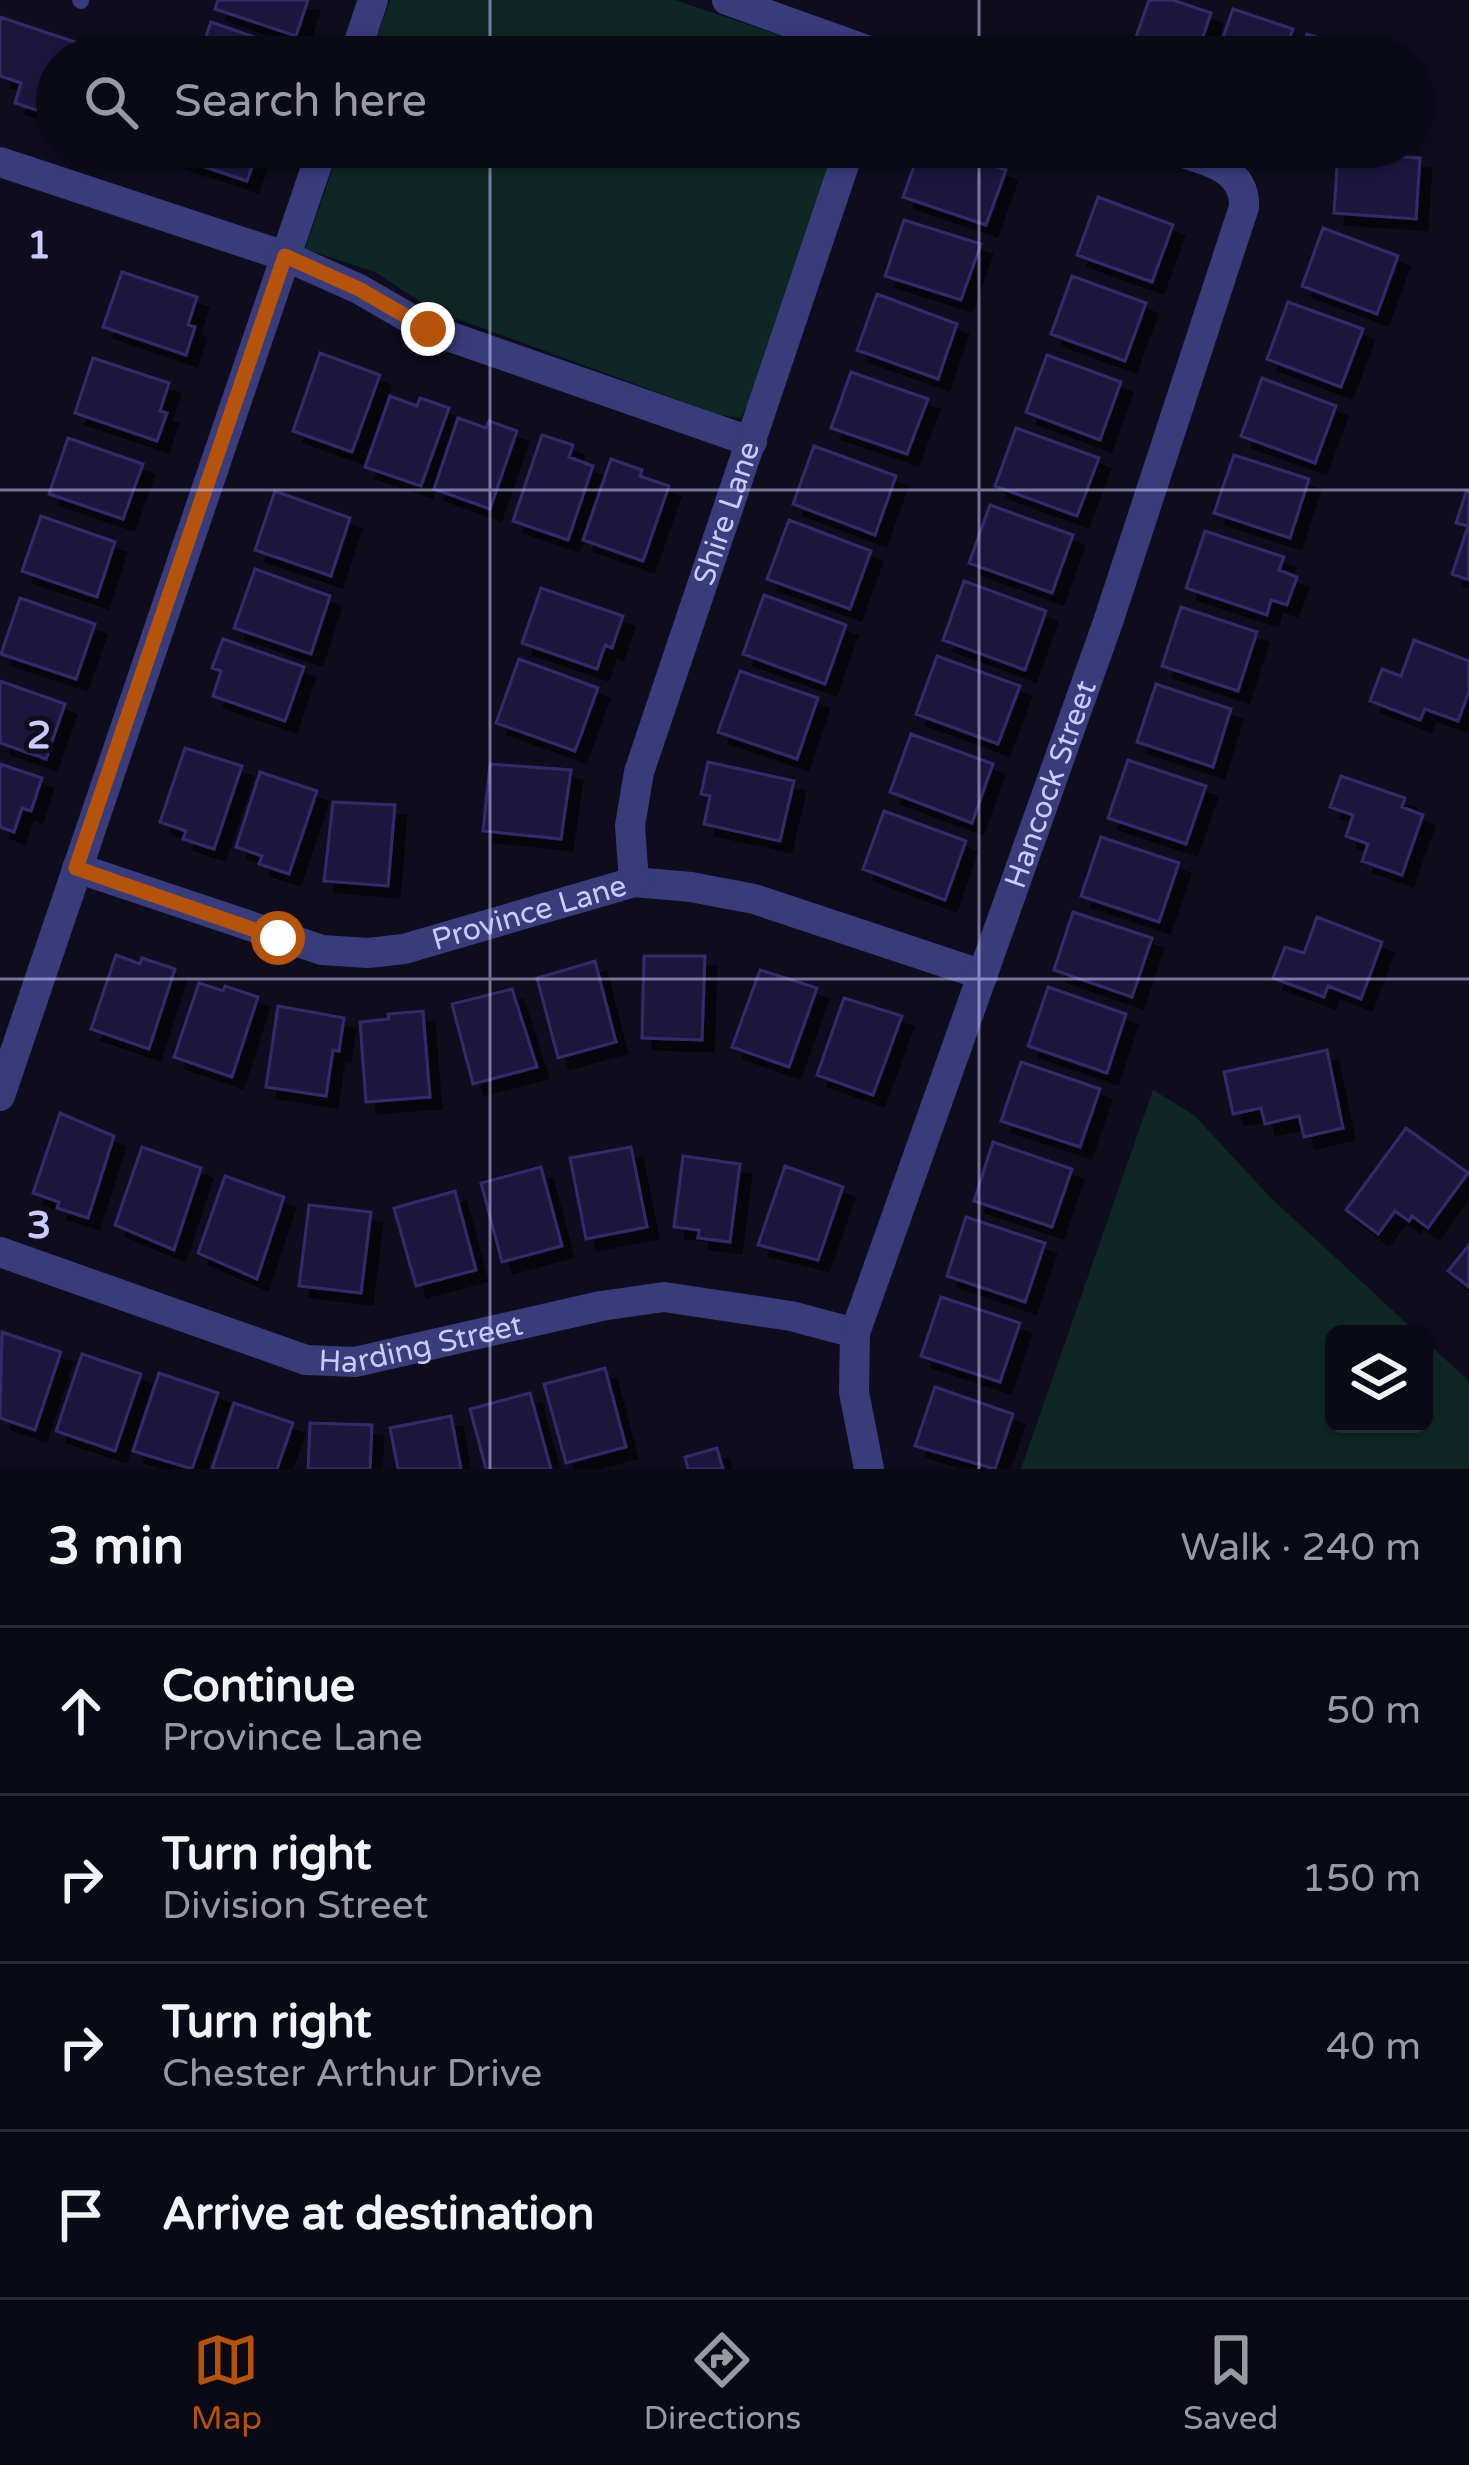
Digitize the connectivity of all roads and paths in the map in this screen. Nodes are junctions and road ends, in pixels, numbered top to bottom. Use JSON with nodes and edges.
{"nodes":[{"id":1,"x":374,"y":0,"type":"edge"},
{"id":2,"x":727,"y":0,"type":"edge"},
{"id":3,"x":361,"y":36,"type":"edge"},
{"id":4,"x":826,"y":36,"type":"edge"},
{"id":5,"x":0,"y":162,"type":"edge"},
{"id":6,"x":316,"y":168,"type":"edge"},
{"id":7,"x":843,"y":168,"type":"edge"},
{"id":8,"x":1223,"y":168,"type":"edge"},
{"id":9,"x":285,"y":256,"type":"junction"},
{"id":10,"x":752,"y":442,"type":"junction"},
{"id":11,"x":76,"y":868,"type":"junction"},
{"id":12,"x":634,"y":882,"type":"junction"},
{"id":13,"x":983,"y":975,"type":"junction"},
{"id":14,"x":0,"y":1096,"type":"edge"},
{"id":15,"x":0,"y":1252,"type":"edge"},
{"id":16,"x":855,"y":1334,"type":"junction"},
{"id":17,"x":869,"y":1469,"type":"edge"}],
"edges":[{"from":1,"to":3,"type":"street"},
{"from":2,"to":4,"type":"street"},
{"from":5,"to":9,"type":"street"},
{"from":6,"to":9,"type":"street"},
{"from":7,"to":10,"type":"street","name":"Shire Lane"},
{"from":8,"to":13,"type":"street","name":"Hancock Street"},
{"from":9,"to":10,"type":"street"},
{"from":9,"to":11,"type":"street"},
{"from":10,"to":12,"type":"street","name":"Shire Lane"},
{"from":11,"to":12,"type":"street","name":"Province Lane"},
{"from":11,"to":14,"type":"street"},
{"from":12,"to":13,"type":"street","name":"Province Lane"},
{"from":13,"to":16,"type":"street","name":"Hancock Street"},
{"from":15,"to":16,"type":"street","name":"Harding Street"},
{"from":16,"to":17,"type":"street","name":"Hancock Street"}]}
